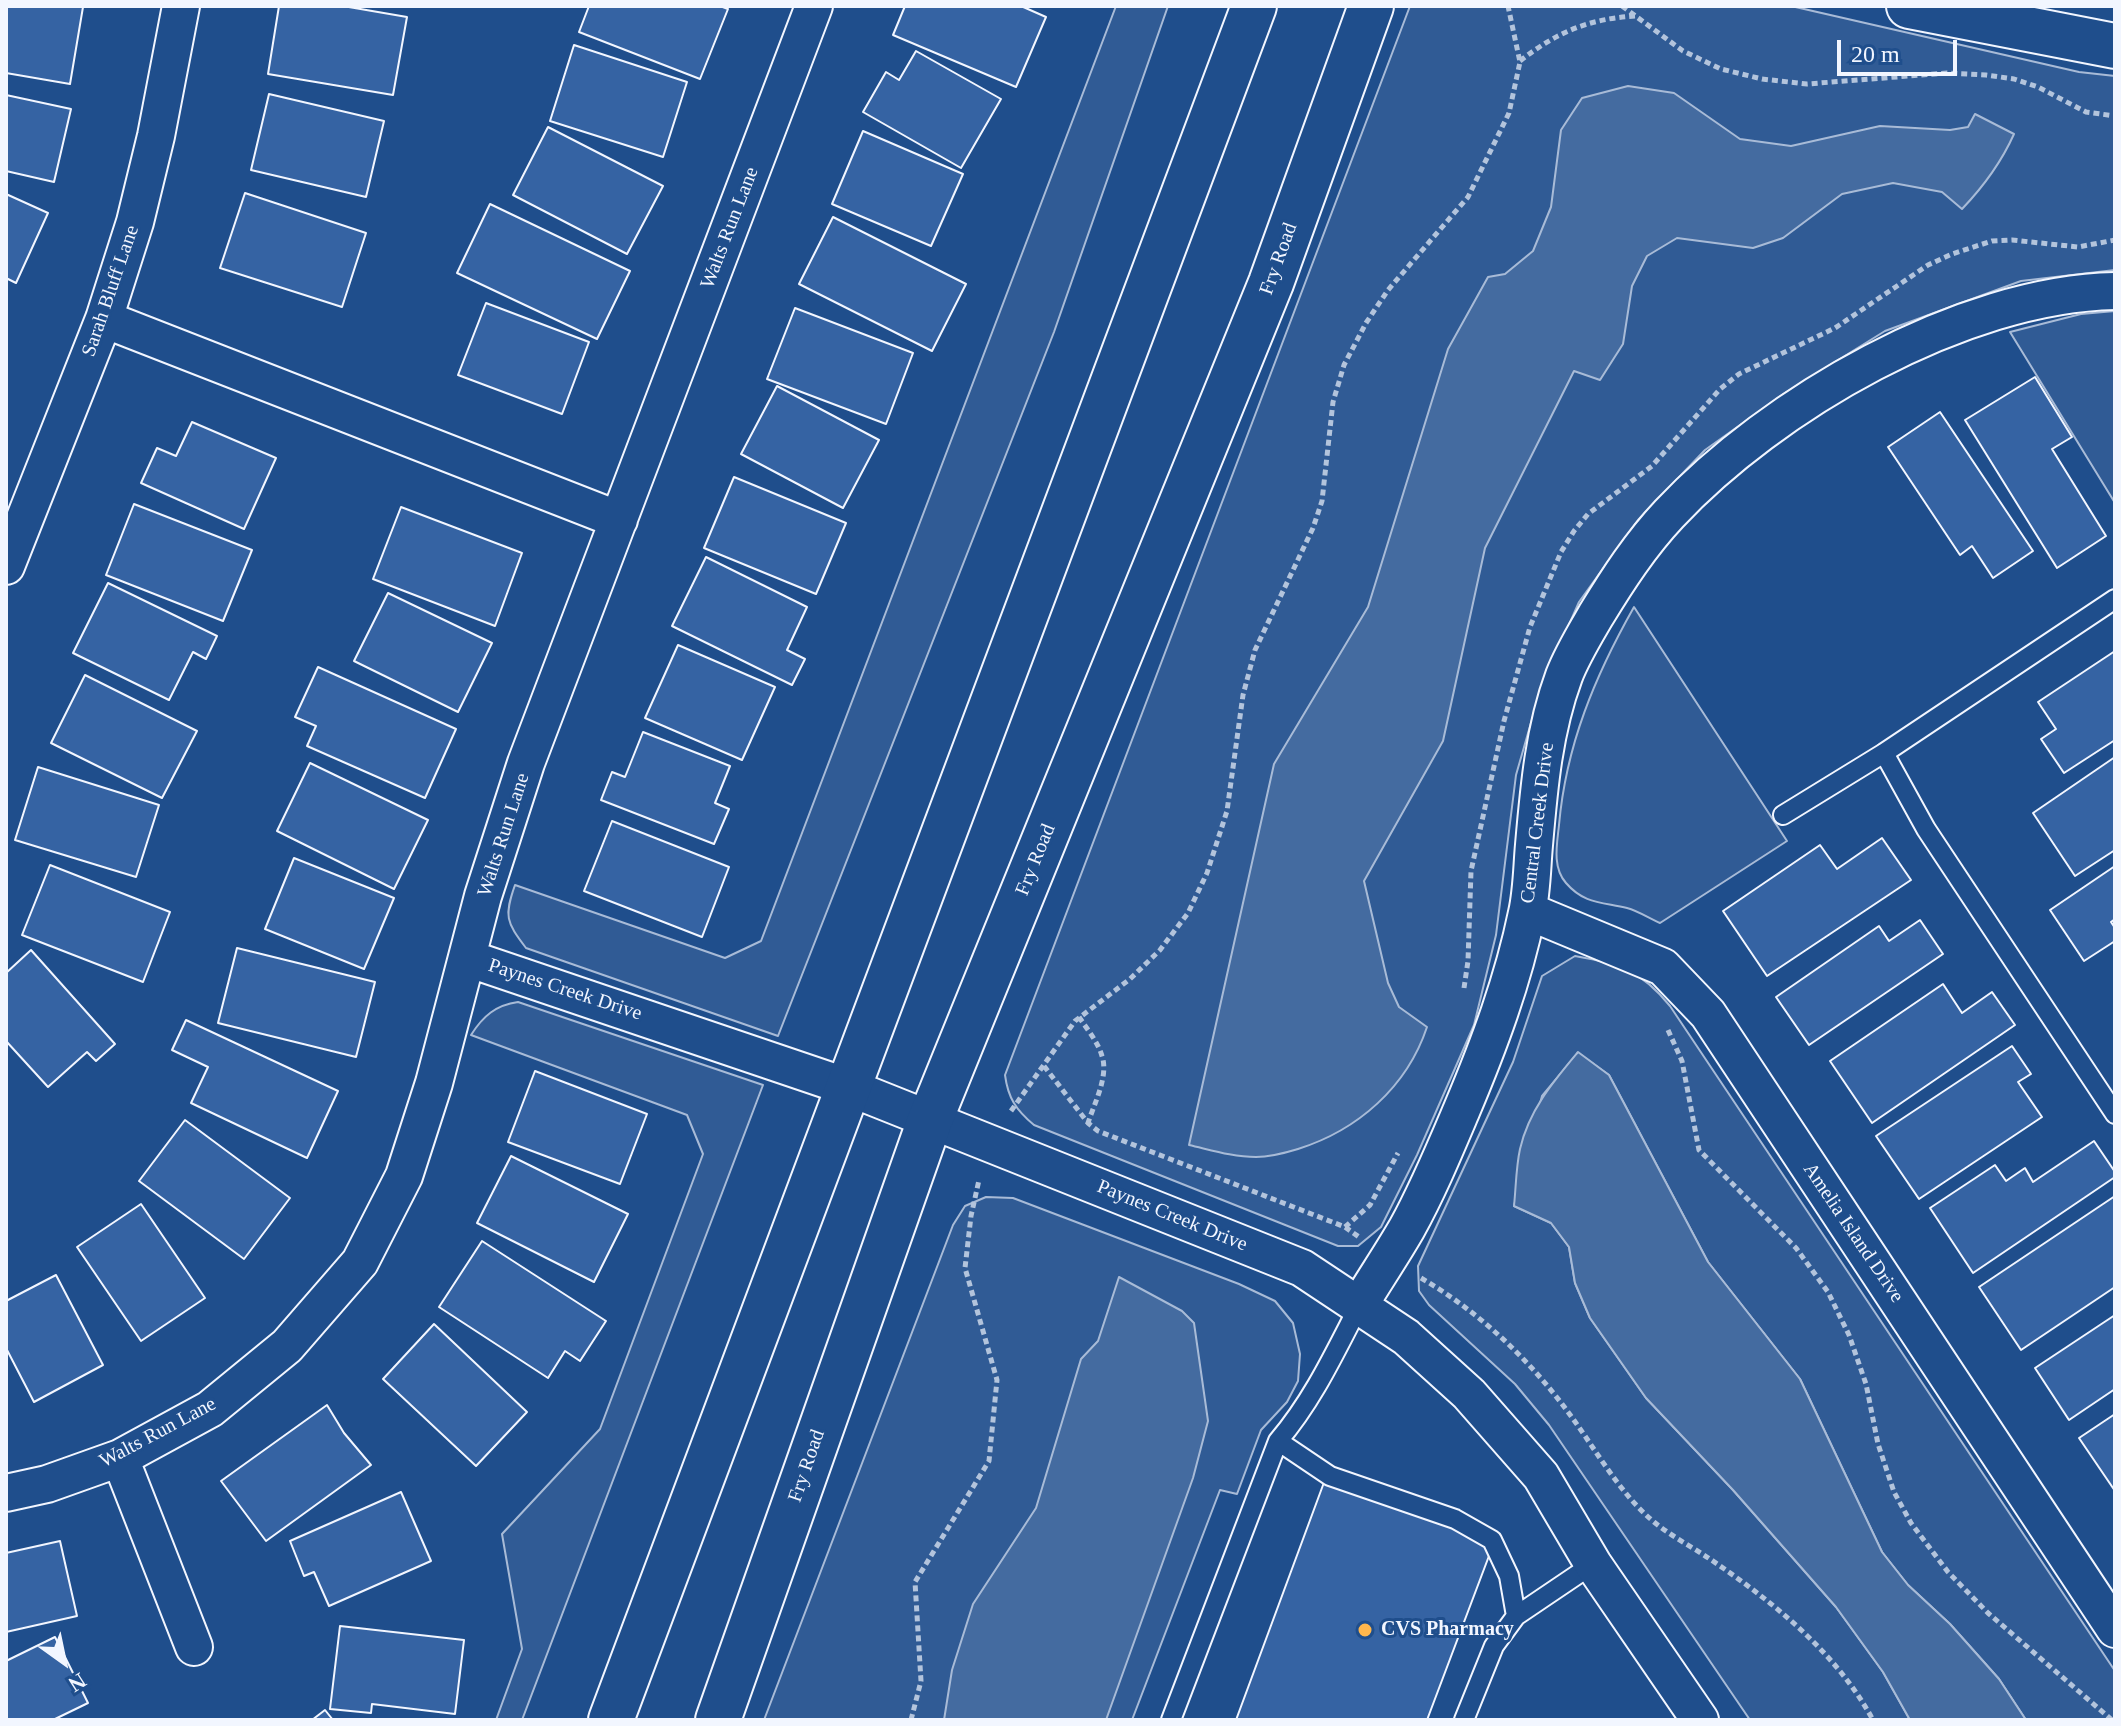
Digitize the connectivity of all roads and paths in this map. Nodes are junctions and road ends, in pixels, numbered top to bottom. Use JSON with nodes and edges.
{"nodes":[{"id":1,"x":181,"y":6,"type":"edge"},
{"id":2,"x":814,"y":6,"type":"edge"},
{"id":3,"x":1254,"y":6,"type":"edge"},
{"id":4,"x":1371,"y":6,"type":"edge"},
{"id":5,"x":1508,"y":6,"type":"edge"},
{"id":6,"x":1622,"y":6,"type":"edge"},
{"id":7,"x":1909,"y":6,"type":"edge"},
{"id":8,"x":1636,"y":16,"type":"junction"},
{"id":9,"x":2115,"y":46,"type":"edge"},
{"id":10,"x":1520,"y":62,"type":"junction"},
{"id":11,"x":2115,"y":116,"type":"edge"},
{"id":12,"x":2115,"y":240,"type":"edge"},
{"id":13,"x":2115,"y":291,"type":"edge"},
{"id":14,"x":104,"y":319,"type":"junction"},
{"id":15,"x":619,"y":520,"type":"junction"},
{"id":16,"x":6,"y":566,"type":"edge"},
{"id":17,"x":2115,"y":599,"type":"edge"},
{"id":18,"x":1884,"y":753,"type":"junction"},
{"id":19,"x":1783,"y":815,"type":"dead end"},
{"id":20,"x":1528,"y":911,"type":"junction"},
{"id":21,"x":467,"y":958,"type":"junction"},
{"id":22,"x":1463,"y":999,"type":"dead end"},
{"id":23,"x":1079,"y":1017,"type":"junction"},
{"id":24,"x":1662,"y":1022,"type":"dead end"},
{"id":25,"x":1044,"y":1066,"type":"junction"},
{"id":26,"x":848,"y":1087,"type":"junction"},
{"id":27,"x":2115,"y":1114,"type":"edge"},
{"id":28,"x":930,"y":1120,"type":"junction"},
{"id":29,"x":1088,"y":1123,"type":"junction"},
{"id":30,"x":987,"y":1143,"type":"junction"},
{"id":31,"x":1398,"y":1151,"type":"dead end"},
{"id":32,"x":1345,"y":1227,"type":"junction"},
{"id":33,"x":1388,"y":1258,"type":"junction"},
{"id":34,"x":1360,"y":1304,"type":"junction"},
{"id":35,"x":1278,"y":1441,"type":"junction"},
{"id":36,"x":120,"y":1458,"type":"junction"},
{"id":37,"x":6,"y":1493,"type":"edge"},
{"id":38,"x":1593,"y":1564,"type":"junction"},
{"id":39,"x":1516,"y":1616,"type":"junction"},
{"id":40,"x":2115,"y":1629,"type":"edge"},
{"id":41,"x":194,"y":1647,"type":"dead end"},
{"id":42,"x":611,"y":1720,"type":"edge"},
{"id":43,"x":718,"y":1720,"type":"edge"},
{"id":44,"x":911,"y":1720,"type":"edge"},
{"id":45,"x":1171,"y":1720,"type":"edge"},
{"id":46,"x":1464,"y":1720,"type":"edge"},
{"id":47,"x":1700,"y":1720,"type":"edge"},
{"id":48,"x":1873,"y":1720,"type":"edge"},
{"id":49,"x":2112,"y":1720,"type":"edge"}],
"edges":[{"from":1,"to":14,"type":"street","name":"Sarah Bluff Lane"},
{"from":2,"to":15,"type":"street","name":"Walts Run Lane"},
{"from":3,"to":26,"type":"main road"},
{"from":4,"to":28,"type":"main road","name":"Fry Road"},
{"from":5,"to":10,"type":"path"},
{"from":6,"to":8,"type":"path"},
{"from":7,"to":9,"type":"main road"},
{"from":8,"to":10,"type":"path"},
{"from":8,"to":11,"type":"path"},
{"from":10,"to":23,"type":"path"},
{"from":12,"to":22,"type":"path"},
{"from":13,"to":20,"type":"street","name":"Central Creek Drive"},
{"from":14,"to":15,"type":"street"},
{"from":14,"to":16,"type":"street","name":"Sarah Bluff Lane"},
{"from":15,"to":21,"type":"street","name":"Walts Run Lane"},
{"from":17,"to":18,"type":"lane"},
{"from":18,"to":19,"type":"lane"},
{"from":18,"to":27,"type":"lane"},
{"from":20,"to":33,"type":"street","name":"Central Creek Drive"},
{"from":20,"to":40,"type":"street","name":"Amelia Island Drive"},
{"from":21,"to":26,"type":"street","name":"Paynes Creek Drive"},
{"from":21,"to":36,"type":"street","name":"Walts Run Lane"},
{"from":23,"to":25,"type":"path"},
{"from":23,"to":29,"type":"path"},
{"from":24,"to":49,"type":"path"},
{"from":25,"to":29,"type":"path"},
{"from":25,"to":30,"type":"path"},
{"from":26,"to":28,"type":"street","name":"Paynes Creek Drive"},
{"from":26,"to":42,"type":"main road"},
{"from":28,"to":30,"type":"street","name":"Paynes Creek Drive"},
{"from":28,"to":43,"type":"main road","name":"Fry Road"},
{"from":29,"to":32,"type":"path"},
{"from":30,"to":34,"type":"street","name":"Paynes Creek Drive"},
{"from":30,"to":44,"type":"path"},
{"from":31,"to":32,"type":"path"},
{"from":32,"to":33,"type":"path"},
{"from":33,"to":34,"type":"street","name":"Central Creek Drive"},
{"from":33,"to":48,"type":"path"},
{"from":34,"to":35,"type":"lane"},
{"from":34,"to":38,"type":"street","name":"Paynes Creek Drive"},
{"from":35,"to":39,"type":"lane"},
{"from":35,"to":45,"type":"lane"},
{"from":36,"to":37,"type":"street","name":"Walts Run Lane"},
{"from":36,"to":41,"type":"street"},
{"from":38,"to":39,"type":"lane"},
{"from":38,"to":47,"type":"street","name":"Paynes Creek Drive"},
{"from":39,"to":46,"type":"lane"}]}
